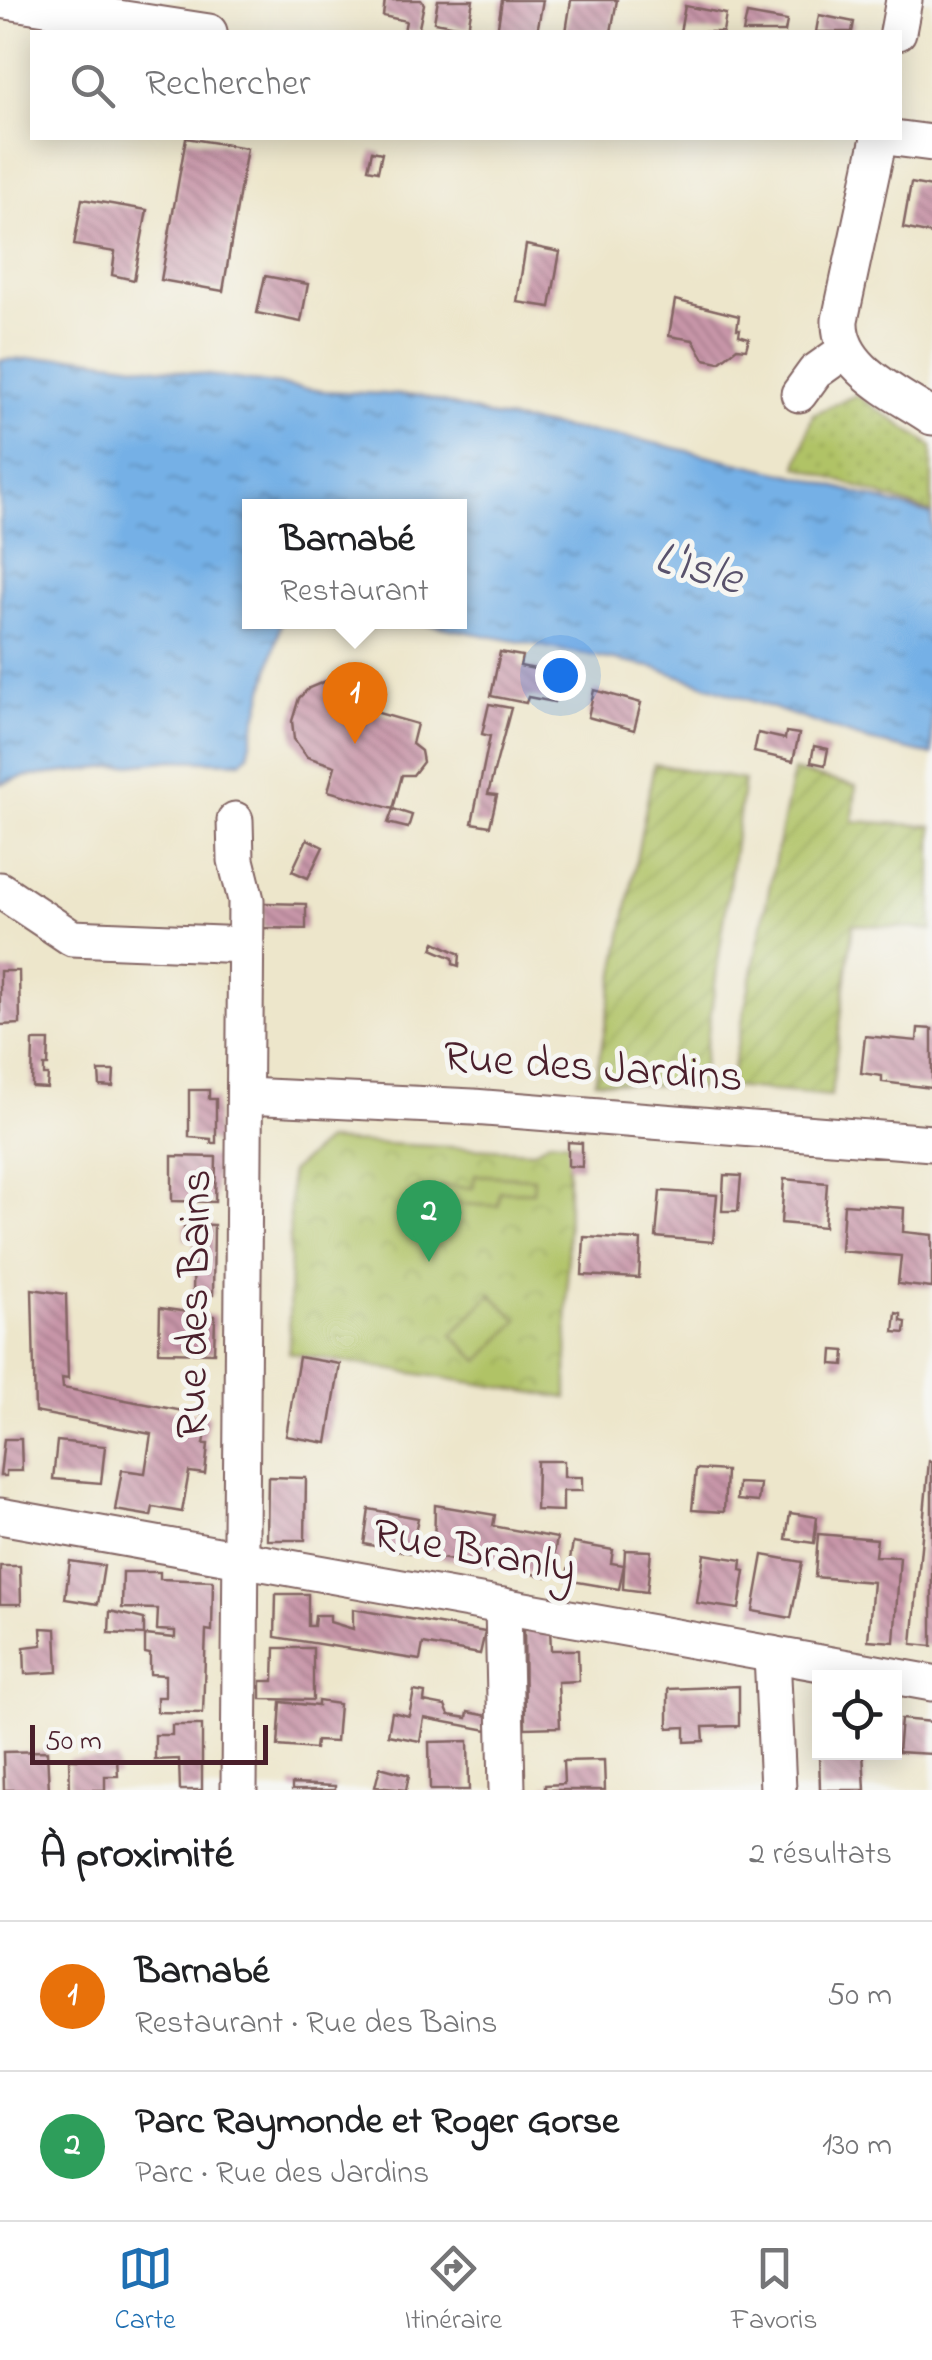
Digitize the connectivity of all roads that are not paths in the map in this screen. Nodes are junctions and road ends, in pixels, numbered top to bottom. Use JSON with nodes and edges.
{"nodes":[{"id":1,"x":0,"y":0,"type":"edge"},
{"id":2,"x":904,"y":0,"type":"edge"},
{"id":3,"x":196,"y":30,"type":"edge"},
{"id":4,"x":898,"y":30,"type":"edge"},
{"id":5,"x":902,"y":139,"type":"edge"},
{"id":6,"x":878,"y":140,"type":"edge"},
{"id":7,"x":932,"y":143,"type":"edge"},
{"id":8,"x":846,"y":350,"type":"junction"},
{"id":9,"x":799,"y":394,"type":"dead end"},
{"id":10,"x":932,"y":417,"type":"edge"},
{"id":11,"x":235,"y":820,"type":"dead end"},
{"id":12,"x":0,"y":890,"type":"edge"},
{"id":13,"x":246,"y":945,"type":"junction"},
{"id":14,"x":246,"y":1096,"type":"junction"},
{"id":15,"x":932,"y":1143,"type":"edge"},
{"id":16,"x":0,"y":1516,"type":"edge"},
{"id":17,"x":240,"y":1559,"type":"junction"},
{"id":18,"x":503,"y":1606,"type":"junction"},
{"id":19,"x":772,"y":1654,"type":"junction"},
{"id":20,"x":932,"y":1683,"type":"edge"},
{"id":21,"x":240,"y":1790,"type":"edge"},
{"id":22,"x":507,"y":1790,"type":"edge"},
{"id":23,"x":778,"y":1790,"type":"edge"}],
"edges":[{"from":1,"to":3,"type":"street"},
{"from":2,"to":4,"type":"street"},
{"from":5,"to":7,"type":"street"},
{"from":6,"to":8,"type":"street"},
{"from":8,"to":9,"type":"street"},
{"from":8,"to":10,"type":"street"},
{"from":11,"to":13,"type":"street","name":"Rue des Bains"},
{"from":12,"to":13,"type":"street"},
{"from":13,"to":14,"type":"street","name":"Rue des Bains"},
{"from":14,"to":15,"type":"street","name":"Rue des Jardins"},
{"from":14,"to":17,"type":"street","name":"Rue des Bains"},
{"from":16,"to":17,"type":"street","name":"Rue Branly"},
{"from":17,"to":18,"type":"street","name":"Rue Branly"},
{"from":17,"to":21,"type":"street","name":"Rue des Bains"},
{"from":18,"to":19,"type":"street","name":"Rue Branly"},
{"from":18,"to":22,"type":"street"},
{"from":19,"to":20,"type":"street","name":"Rue Branly"},
{"from":19,"to":23,"type":"street"}]}
